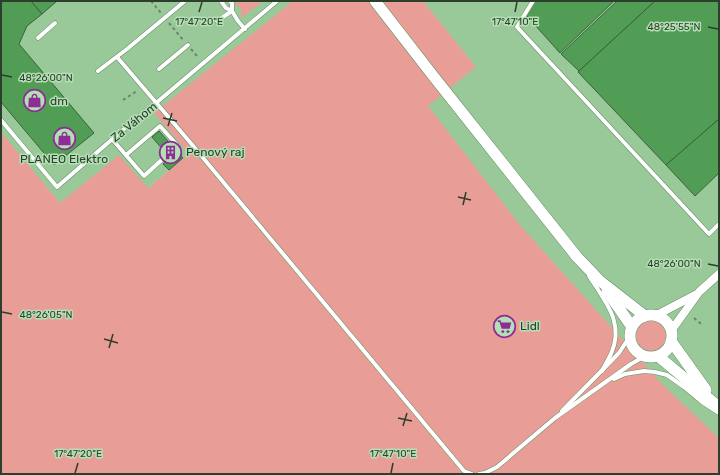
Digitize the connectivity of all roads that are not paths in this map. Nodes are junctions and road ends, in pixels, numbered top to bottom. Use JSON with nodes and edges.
{"nodes":[{"id":1,"x":185,"y":1,"type":"edge"},
{"id":2,"x":221,"y":1,"type":"edge"},
{"id":3,"x":230,"y":1,"type":"edge"},
{"id":4,"x":277,"y":1,"type":"edge"},
{"id":5,"x":375,"y":1,"type":"edge"},
{"id":6,"x":533,"y":1,"type":"edge"},
{"id":7,"x":232,"y":11,"type":"junction"},
{"id":8,"x":217,"y":21,"type":"dead end"},
{"id":9,"x":56,"y":23,"type":"dead end"},
{"id":10,"x":245,"y":29,"type":"junction"},
{"id":11,"x":38,"y":38,"type":"dead end"},
{"id":12,"x":188,"y":45,"type":"road end"},
{"id":13,"x":117,"y":57,"type":"junction"},
{"id":14,"x":159,"y":69,"type":"dead end"},
{"id":15,"x":98,"y":71,"type":"dead end"},
{"id":16,"x":156,"y":103,"type":"junction"},
{"id":17,"x":1,"y":120,"type":"edge"},
{"id":18,"x":112,"y":139,"type":"junction"},
{"id":19,"x":175,"y":149,"type":"dead end"},
{"id":20,"x":126,"y":155,"type":"junction"},
{"id":21,"x":167,"y":155,"type":"dead end"},
{"id":22,"x":719,"y":224,"type":"edge"},
{"id":23,"x":577,"y":257,"type":"junction"},
{"id":24,"x":719,"y":274,"type":"edge"},
{"id":25,"x":600,"y":281,"type":"junction"},
{"id":26,"x":699,"y":292,"type":"junction"},
{"id":27,"x":650,"y":316,"type":"junction"},
{"id":28,"x":631,"y":332,"type":"junction"},
{"id":29,"x":671,"y":336,"type":"junction"},
{"id":30,"x":645,"y":356,"type":"junction"},
{"id":31,"x":658,"y":356,"type":"junction"},
{"id":32,"x":602,"y":371,"type":"junction"},
{"id":33,"x":606,"y":382,"type":"junction"},
{"id":34,"x":718,"y":408,"type":"edge"},
{"id":35,"x":555,"y":418,"type":"junction"},
{"id":36,"x":472,"y":474,"type":"edge"},
{"id":37,"x":479,"y":474,"type":"edge"}],
"edges":[{"from":1,"to":13,"type":"lane"},
{"from":2,"to":7,"type":"lane"},
{"from":3,"to":7,"type":"lane"},
{"from":4,"to":10,"type":"lane","name":"Za Váhom"},
{"from":5,"to":23,"type":"main road"},
{"from":6,"to":22,"type":"lane"},
{"from":7,"to":8,"type":"lane"},
{"from":7,"to":10,"type":"lane"},
{"from":9,"to":11,"type":"lane"},
{"from":10,"to":16,"type":"lane","name":"Za Váhom"},
{"from":12,"to":14,"type":"lane"},
{"from":13,"to":15,"type":"lane"},
{"from":13,"to":16,"type":"lane"},
{"from":16,"to":18,"type":"lane","name":"Za Váhom"},
{"from":16,"to":36,"type":"lane"},
{"from":17,"to":18,"type":"lane","name":"Za Váhom"},
{"from":18,"to":20,"type":"lane"},
{"from":19,"to":20,"type":"lane"},
{"from":20,"to":21,"type":"lane"},
{"from":23,"to":25,"type":"main road"},
{"from":23,"to":32,"type":"lane"},
{"from":24,"to":26,"type":"street"},
{"from":25,"to":27,"type":"main road"},
{"from":25,"to":28,"type":"main road"},
{"from":26,"to":27,"type":"street"},
{"from":26,"to":29,"type":"street"},
{"from":27,"to":28,"type":"main road"},
{"from":27,"to":29,"type":"main road"},
{"from":28,"to":30,"type":"main road"},
{"from":28,"to":32,"type":"lane"},
{"from":29,"to":31,"type":"main road"},
{"from":29,"to":34,"type":"main road"},
{"from":30,"to":31,"type":"main road"},
{"from":30,"to":33,"type":"lane"},
{"from":31,"to":34,"type":"main road"},
{"from":32,"to":35,"type":"lane"},
{"from":33,"to":34,"type":"lane"},
{"from":33,"to":35,"type":"lane"},
{"from":35,"to":37,"type":"lane"}]}
